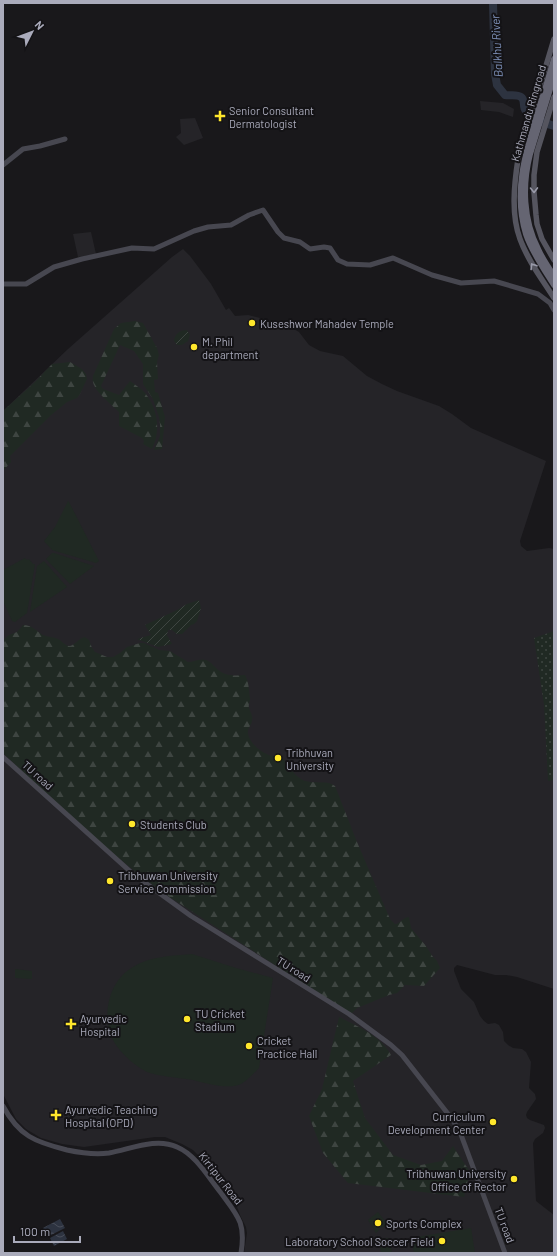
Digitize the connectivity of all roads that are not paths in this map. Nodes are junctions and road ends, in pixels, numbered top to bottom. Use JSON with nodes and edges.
{"nodes":[{"id":1,"x":554,"y":39,"type":"edge"},
{"id":2,"x":554,"y":58,"type":"edge"},
{"id":3,"x":554,"y":76,"type":"edge"},
{"id":4,"x":546,"y":94,"type":"edge"},
{"id":5,"x":533,"y":138,"type":"junction"},
{"id":6,"x":65,"y":139,"type":"dead end"},
{"id":7,"x":3,"y":165,"type":"edge"},
{"id":8,"x":554,"y":260,"type":"edge"},
{"id":9,"x":553,"y":281,"type":"edge"},
{"id":10,"x":3,"y":284,"type":"edge"},
{"id":11,"x":554,"y":298,"type":"edge"},
{"id":12,"x":554,"y":310,"type":"edge"},
{"id":13,"x":3,"y":757,"type":"edge"},
{"id":14,"x":3,"y":1106,"type":"edge"},
{"id":15,"x":241,"y":1253,"type":"edge"},
{"id":16,"x":505,"y":1253,"type":"edge"}],
"edges":[{"from":1,"to":4,"type":"main road"},
{"from":2,"to":4,"type":"highway","name":"Kathmandu Ringroad"},
{"from":3,"to":4,"type":"highway","name":"Kathmandu Ringroad"},
{"from":4,"to":5,"type":"highway","name":"Kathmandu Ringroad"},
{"from":4,"to":5,"type":"main road"},
{"from":5,"to":8,"type":"main road","one_way":true},
{"from":5,"to":9,"type":"highway","name":"Kathmandu Ringroad"},
{"from":11,"to":5,"type":"main road","one_way":true},
{"from":6,"to":7,"type":"street"},
{"from":10,"to":12,"type":"street"},
{"from":13,"to":16,"type":"street","name":"TU road"},
{"from":14,"to":15,"type":"street","name":"Kirtipur Road"}]}
